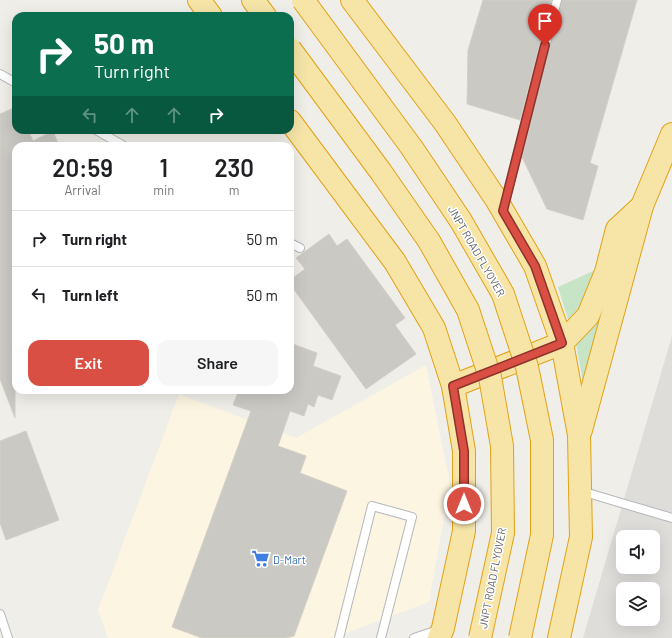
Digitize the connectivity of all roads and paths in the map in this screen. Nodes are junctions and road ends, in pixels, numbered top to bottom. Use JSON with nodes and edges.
{"nodes":[{"id":1,"x":199,"y":0,"type":"edge"},
{"id":2,"x":253,"y":0,"type":"edge"},
{"id":3,"x":303,"y":0,"type":"edge"},
{"id":4,"x":352,"y":0,"type":"edge"},
{"id":5,"x":557,"y":0,"type":"edge"},
{"id":6,"x":208,"y":12,"type":"edge"},
{"id":7,"x":262,"y":12,"type":"edge"},
{"id":8,"x":294,"y":54,"type":"edge"},
{"id":9,"x":0,"y":74,"type":"edge"},
{"id":10,"x":12,"y":82,"type":"edge"},
{"id":11,"x":294,"y":126,"type":"edge"},
{"id":12,"x":103,"y":134,"type":"edge"},
{"id":13,"x":672,"y":134,"type":"edge"},
{"id":14,"x":117,"y":142,"type":"edge"},
{"id":15,"x":642,"y":206,"type":"junction"},
{"id":16,"x":503,"y":211,"type":"junction"},
{"id":17,"x":294,"y":245,"type":"edge"},
{"id":18,"x":300,"y":248,"type":"dead end"},
{"id":19,"x":562,"y":343,"type":"junction"},
{"id":20,"x":453,"y":386,"type":"junction"},
{"id":21,"x":579,"y":435,"type":"junction"},
{"id":22,"x":580,"y":490,"type":"junction"},
{"id":23,"x":672,"y":518,"type":"edge"},
{"id":24,"x":0,"y":614,"type":"edge"},
{"id":25,"x":441,"y":633,"type":"edge"},
{"id":26,"x":8,"y":638,"type":"edge"},
{"id":27,"x":339,"y":638,"type":"edge"},
{"id":28,"x":381,"y":638,"type":"edge"},
{"id":29,"x":414,"y":638,"type":"edge"},
{"id":30,"x":480,"y":638,"type":"edge"},
{"id":31,"x":520,"y":638,"type":"edge"},
{"id":32,"x":559,"y":638,"type":"edge"}],
"edges":[{"from":1,"to":6,"type":"highway"},
{"from":2,"to":7,"type":"highway"},
{"from":3,"to":31,"type":"highway","name":"JNPT ROAD FLYOVER","bridge":true},
{"from":4,"to":16,"type":"highway"},
{"from":5,"to":16,"type":"lane"},
{"from":8,"to":30,"type":"highway","name":"JNPT ROAD FLYOVER","bridge":true},
{"from":9,"to":10,"type":"lane"},
{"from":11,"to":20,"type":"highway"},
{"from":12,"to":14,"type":"lane"},
{"from":13,"to":15,"type":"highway"},
{"from":15,"to":19,"type":"highway"},
{"from":15,"to":21,"type":"highway"},
{"from":16,"to":19,"type":"highway"},
{"from":17,"to":18,"type":"lane"},
{"from":19,"to":20,"type":"highway"},
{"from":19,"to":21,"type":"highway"},
{"from":20,"to":25,"type":"highway"},
{"from":21,"to":22,"type":"highway"},
{"from":22,"to":23,"type":"lane"},
{"from":22,"to":32,"type":"highway"},
{"from":24,"to":26,"type":"lane"},
{"from":25,"to":29,"type":"lane"},
{"from":27,"to":28,"type":"lane"}]}
